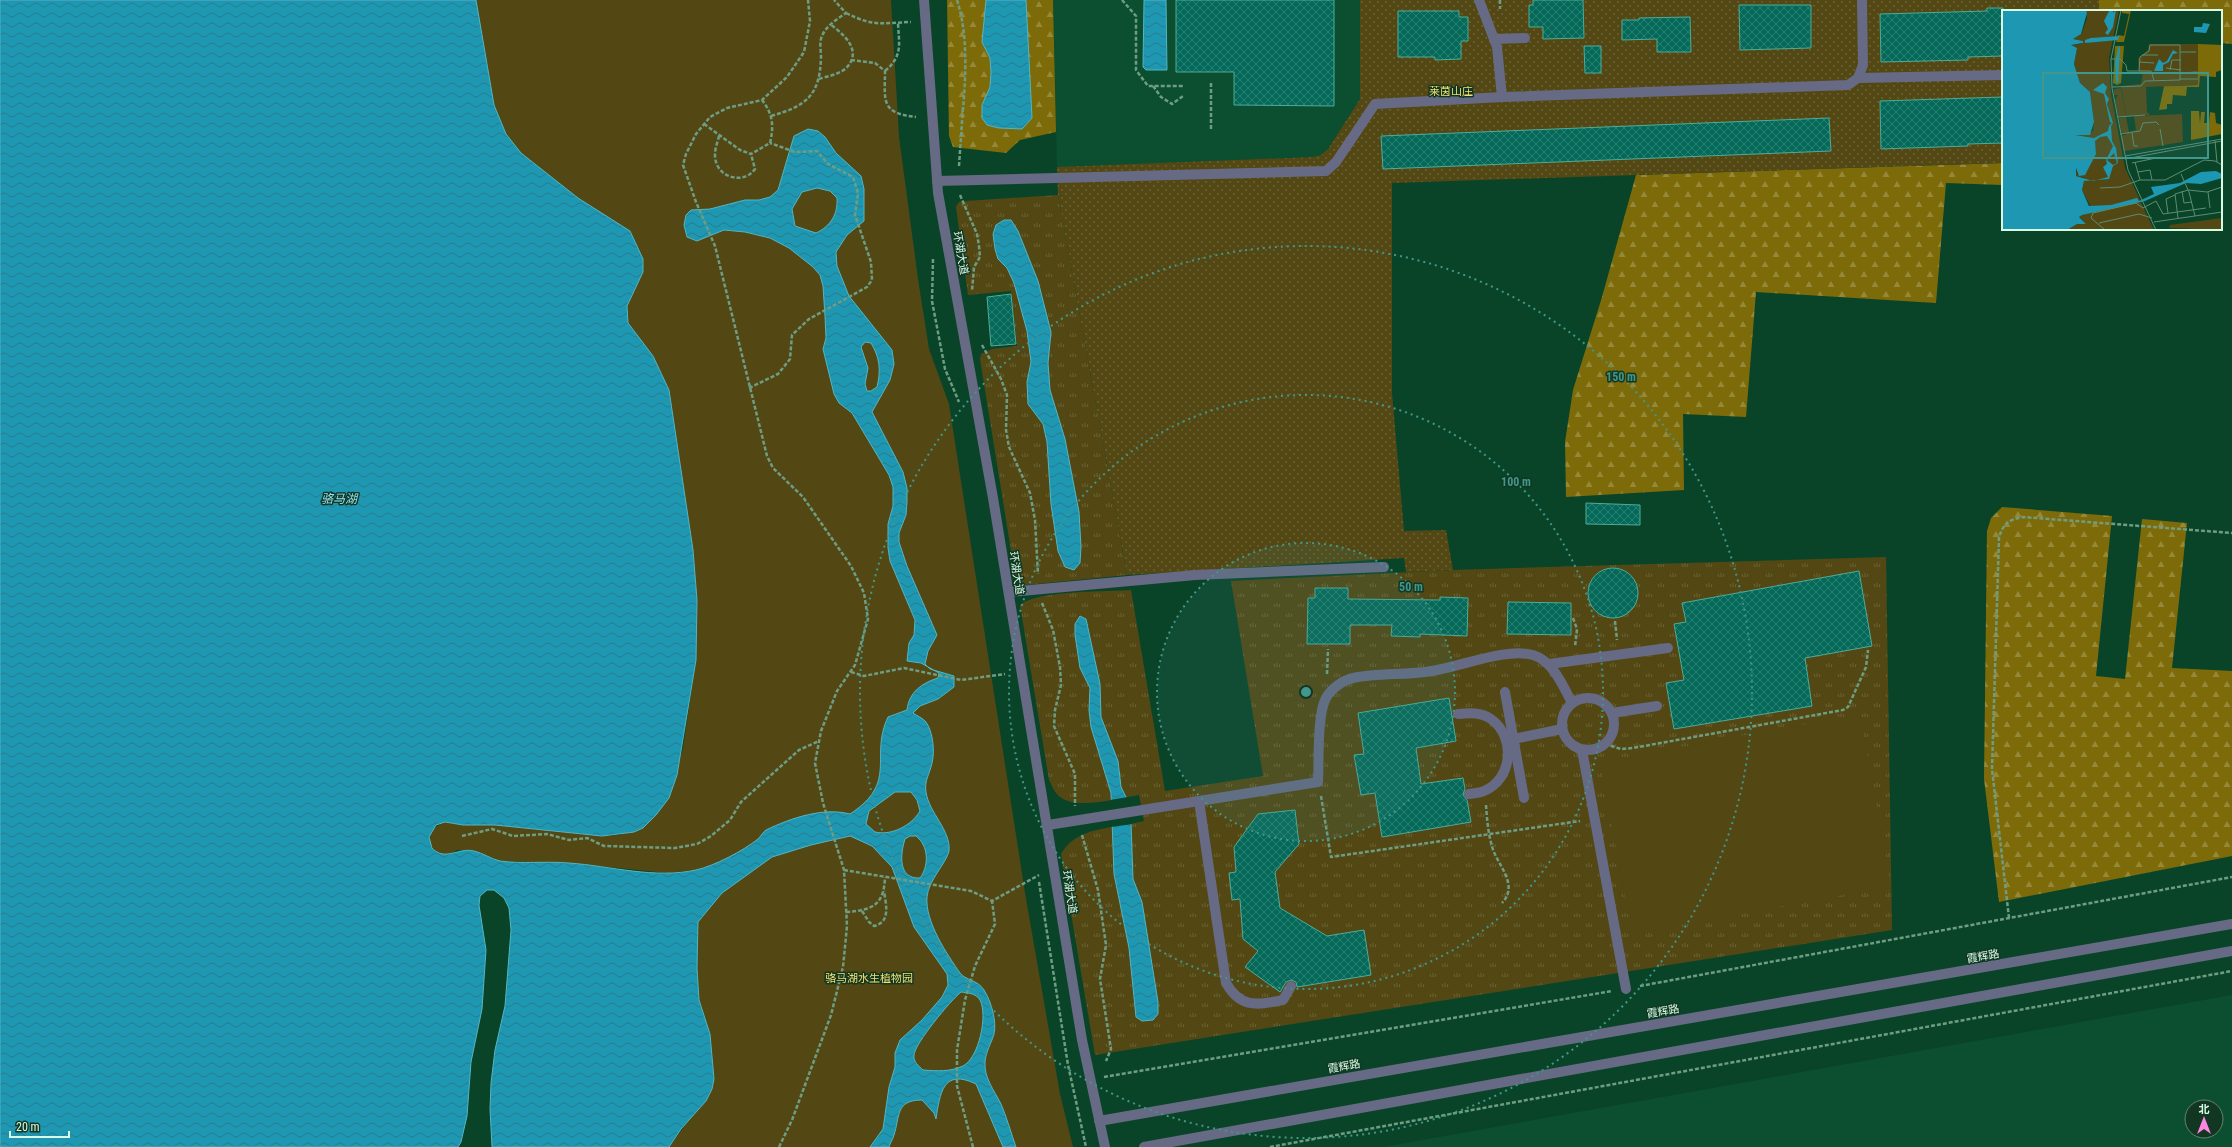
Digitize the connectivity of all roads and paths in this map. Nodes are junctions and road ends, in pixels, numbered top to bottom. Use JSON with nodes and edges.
{"nodes":[{"id":1,"x":808,"y":0,"type":"edge"},
{"id":2,"x":834,"y":0,"type":"edge"},
{"id":3,"x":924,"y":0,"type":"edge"},
{"id":4,"x":957,"y":0,"type":"edge"},
{"id":5,"x":1122,"y":0,"type":"edge"},
{"id":6,"x":1479,"y":0,"type":"edge"},
{"id":7,"x":1862,"y":0,"type":"edge"},
{"id":8,"x":846,"y":13,"type":"junction"},
{"id":9,"x":910,"y":15,"type":"dead end"},
{"id":10,"x":830,"y":24,"type":"junction"},
{"id":11,"x":910,"y":30,"type":"dead end"},
{"id":12,"x":1494,"y":38,"type":"junction"},
{"id":13,"x":1525,"y":38,"type":"dead end"},
{"id":14,"x":851,"y":60,"type":"junction"},
{"id":15,"x":885,"y":70,"type":"junction"},
{"id":16,"x":2002,"y":75,"type":"edge"},
{"id":17,"x":1858,"y":78,"type":"junction"},
{"id":18,"x":819,"y":79,"type":"junction"},
{"id":19,"x":1211,"y":83,"type":"dead end"},
{"id":20,"x":1152,"y":86,"type":"junction"},
{"id":21,"x":1183,"y":86,"type":"dead end"},
{"id":22,"x":1183,"y":96,"type":"dead end"},
{"id":23,"x":1502,"y":97,"type":"junction"},
{"id":24,"x":762,"y":100,"type":"junction"},
{"id":25,"x":916,"y":109,"type":"dead end"},
{"id":26,"x":771,"y":116,"type":"junction"},
{"id":27,"x":916,"y":117,"type":"junction"},
{"id":28,"x":916,"y":122,"type":"dead end"},
{"id":29,"x":704,"y":124,"type":"junction"},
{"id":30,"x":961,"y":125,"type":"dead end"},
{"id":31,"x":1211,"y":131,"type":"dead end"},
{"id":32,"x":719,"y":136,"type":"junction"},
{"id":33,"x":770,"y":143,"type":"junction"},
{"id":34,"x":752,"y":154,"type":"junction"},
{"id":35,"x":937,"y":181,"type":"junction"},
{"id":36,"x":933,"y":258,"type":"dead end"},
{"id":37,"x":749,"y":388,"type":"junction"},
{"id":38,"x":962,"y":409,"type":"dead end"},
{"id":39,"x":2232,"y":533,"type":"edge"},
{"id":40,"x":1384,"y":567,"type":"dead end"},
{"id":41,"x":1009,"y":592,"type":"junction"},
{"id":42,"x":1573,"y":618,"type":"dead end"},
{"id":43,"x":1614,"y":621,"type":"dead end"},
{"id":44,"x":1668,"y":648,"type":"dead end"},
{"id":45,"x":1868,"y":650,"type":"dead end"},
{"id":46,"x":1618,"y":654,"type":"junction"},
{"id":47,"x":1570,"y":661,"type":"junction"},
{"id":48,"x":1549,"y":664,"type":"junction"},
{"id":49,"x":1004,"y":666,"type":"dead end"},
{"id":50,"x":851,"y":672,"type":"junction"},
{"id":51,"x":1005,"y":674,"type":"junction"},
{"id":52,"x":1006,"y":681,"type":"dead end"},
{"id":53,"x":1506,"y":692,"type":"dead end"},
{"id":54,"x":1572,"y":703,"type":"junction"},
{"id":55,"x":1657,"y":706,"type":"dead end"},
{"id":56,"x":1612,"y":713,"type":"junction"},
{"id":57,"x":1458,"y":714,"type":"dead end"},
{"id":58,"x":1562,"y":729,"type":"junction"},
{"id":59,"x":1510,"y":740,"type":"junction"},
{"id":60,"x":819,"y":741,"type":"junction"},
{"id":61,"x":1605,"y":744,"type":"junction"},
{"id":62,"x":1582,"y":750,"type":"junction"},
{"id":63,"x":1318,"y":782,"type":"junction"},
{"id":64,"x":1484,"y":791,"type":"junction"},
{"id":65,"x":1469,"y":794,"type":"dead end"},
{"id":66,"x":1524,"y":798,"type":"dead end"},
{"id":67,"x":1200,"y":801,"type":"junction"},
{"id":68,"x":1595,"y":819,"type":"junction"},
{"id":69,"x":1048,"y":825,"type":"junction"},
{"id":70,"x":1489,"y":834,"type":"junction"},
{"id":71,"x":462,"y":836,"type":"dead end"},
{"id":72,"x":1054,"y":867,"type":"junction"},
{"id":73,"x":1037,"y":868,"type":"dead end"},
{"id":74,"x":844,"y":870,"type":"junction"},
{"id":75,"x":1038,"y":876,"type":"junction"},
{"id":76,"x":885,"y":877,"type":"junction"},
{"id":77,"x":2232,"y":877,"type":"edge"},
{"id":78,"x":884,"y":891,"type":"junction"},
{"id":79,"x":992,"y":901,"type":"junction"},
{"id":80,"x":1502,"y":903,"type":"dead end"},
{"id":81,"x":862,"y":911,"type":"junction"},
{"id":82,"x":846,"y":912,"type":"junction"},
{"id":83,"x":2009,"y":918,"type":"junction"},
{"id":84,"x":2232,"y":924,"type":"edge"},
{"id":85,"x":2232,"y":951,"type":"edge"},
{"id":86,"x":2232,"y":971,"type":"edge"},
{"id":87,"x":1291,"y":986,"type":"dead end"},
{"id":88,"x":1626,"y":989,"type":"junction"},
{"id":89,"x":1090,"y":1080,"type":"junction"},
{"id":90,"x":1072,"y":1083,"type":"junction"},
{"id":91,"x":1099,"y":1121,"type":"junction"},
{"id":92,"x":779,"y":1147,"type":"edge"},
{"id":93,"x":973,"y":1147,"type":"edge"},
{"id":94,"x":1086,"y":1147,"type":"edge"},
{"id":95,"x":1105,"y":1147,"type":"edge"},
{"id":96,"x":1144,"y":1147,"type":"edge"},
{"id":97,"x":1270,"y":1147,"type":"edge"}],
"edges":[{"from":1,"to":24,"type":"path"},
{"from":2,"to":8,"type":"path"},
{"from":3,"to":35,"type":"street","name":"环湖大道"},
{"from":4,"to":30,"type":"path"},
{"from":5,"to":20,"type":"path"},
{"from":6,"to":12,"type":"street"},
{"from":7,"to":17,"type":"street"},
{"from":8,"to":10,"type":"path"},
{"from":8,"to":15,"type":"path"},
{"from":9,"to":11,"type":"path"},
{"from":10,"to":14,"type":"path"},
{"from":10,"to":18,"type":"path"},
{"from":12,"to":13,"type":"street"},
{"from":12,"to":23,"type":"street"},
{"from":14,"to":15,"type":"path"},
{"from":14,"to":18,"type":"path"},
{"from":15,"to":27,"type":"path"},
{"from":16,"to":17,"type":"street"},
{"from":17,"to":23,"type":"street"},
{"from":18,"to":26,"type":"path"},
{"from":19,"to":31,"type":"path"},
{"from":20,"to":21,"type":"path"},
{"from":20,"to":22,"type":"path"},
{"from":23,"to":35,"type":"street"},
{"from":24,"to":26,"type":"path"},
{"from":24,"to":29,"type":"path"},
{"from":25,"to":27,"type":"path"},
{"from":26,"to":33,"type":"path"},
{"from":27,"to":28,"type":"path"},
{"from":29,"to":32,"type":"path"},
{"from":29,"to":37,"type":"path"},
{"from":32,"to":34,"type":"path"},
{"from":32,"to":34,"type":"path"},
{"from":33,"to":34,"type":"path"},
{"from":33,"to":37,"type":"path"},
{"from":35,"to":41,"type":"street","name":"环湖大道"},
{"from":36,"to":38,"type":"path"},
{"from":37,"to":50,"type":"path"},
{"from":39,"to":83,"type":"path"},
{"from":40,"to":41,"type":"street"},
{"from":41,"to":69,"type":"street","name":"环湖大道"},
{"from":42,"to":47,"type":"path"},
{"from":43,"to":46,"type":"path"},
{"from":44,"to":46,"type":"street"},
{"from":45,"to":61,"type":"path"},
{"from":46,"to":47,"type":"street"},
{"from":47,"to":48,"type":"street"},
{"from":48,"to":54,"type":"street"},
{"from":48,"to":63,"type":"street"},
{"from":49,"to":51,"type":"path"},
{"from":50,"to":51,"type":"path"},
{"from":50,"to":60,"type":"path"},
{"from":51,"to":52,"type":"path"},
{"from":53,"to":59,"type":"street"},
{"from":54,"to":56,"type":"street"},
{"from":54,"to":58,"type":"street"},
{"from":55,"to":56,"type":"street"},
{"from":56,"to":61,"type":"street"},
{"from":57,"to":59,"type":"street"},
{"from":58,"to":59,"type":"street"},
{"from":58,"to":62,"type":"street"},
{"from":59,"to":64,"type":"street"},
{"from":59,"to":66,"type":"street"},
{"from":60,"to":71,"type":"path"},
{"from":60,"to":74,"type":"path"},
{"from":61,"to":62,"type":"street"},
{"from":62,"to":68,"type":"street"},
{"from":63,"to":67,"type":"street"},
{"from":63,"to":70,"type":"path"},
{"from":64,"to":65,"type":"street"},
{"from":64,"to":70,"type":"path"},
{"from":67,"to":69,"type":"street"},
{"from":67,"to":87,"type":"street"},
{"from":68,"to":70,"type":"path"},
{"from":68,"to":88,"type":"street"},
{"from":69,"to":72,"type":"street","name":"环湖大道"},
{"from":70,"to":80,"type":"path"},
{"from":72,"to":75,"type":"path"},
{"from":72,"to":89,"type":"street","name":"环湖大道"},
{"from":73,"to":75,"type":"path"},
{"from":74,"to":76,"type":"path"},
{"from":74,"to":82,"type":"path"},
{"from":75,"to":79,"type":"path"},
{"from":75,"to":90,"type":"path"},
{"from":76,"to":78,"type":"path"},
{"from":76,"to":79,"type":"path"},
{"from":77,"to":83,"type":"path"},
{"from":78,"to":81,"type":"path"},
{"from":78,"to":81,"type":"path"},
{"from":79,"to":93,"type":"path"},
{"from":81,"to":82,"type":"path"},
{"from":82,"to":92,"type":"path"},
{"from":83,"to":88,"type":"path"},
{"from":84,"to":91,"type":"street","name":"霞辉路"},
{"from":85,"to":96,"type":"street"},
{"from":86,"to":97,"type":"path"},
{"from":88,"to":89,"type":"path"},
{"from":89,"to":90,"type":"path"},
{"from":89,"to":91,"type":"street","name":"环湖大道"},
{"from":90,"to":94,"type":"path"},
{"from":91,"to":95,"type":"street","name":"环湖大道"}]}
